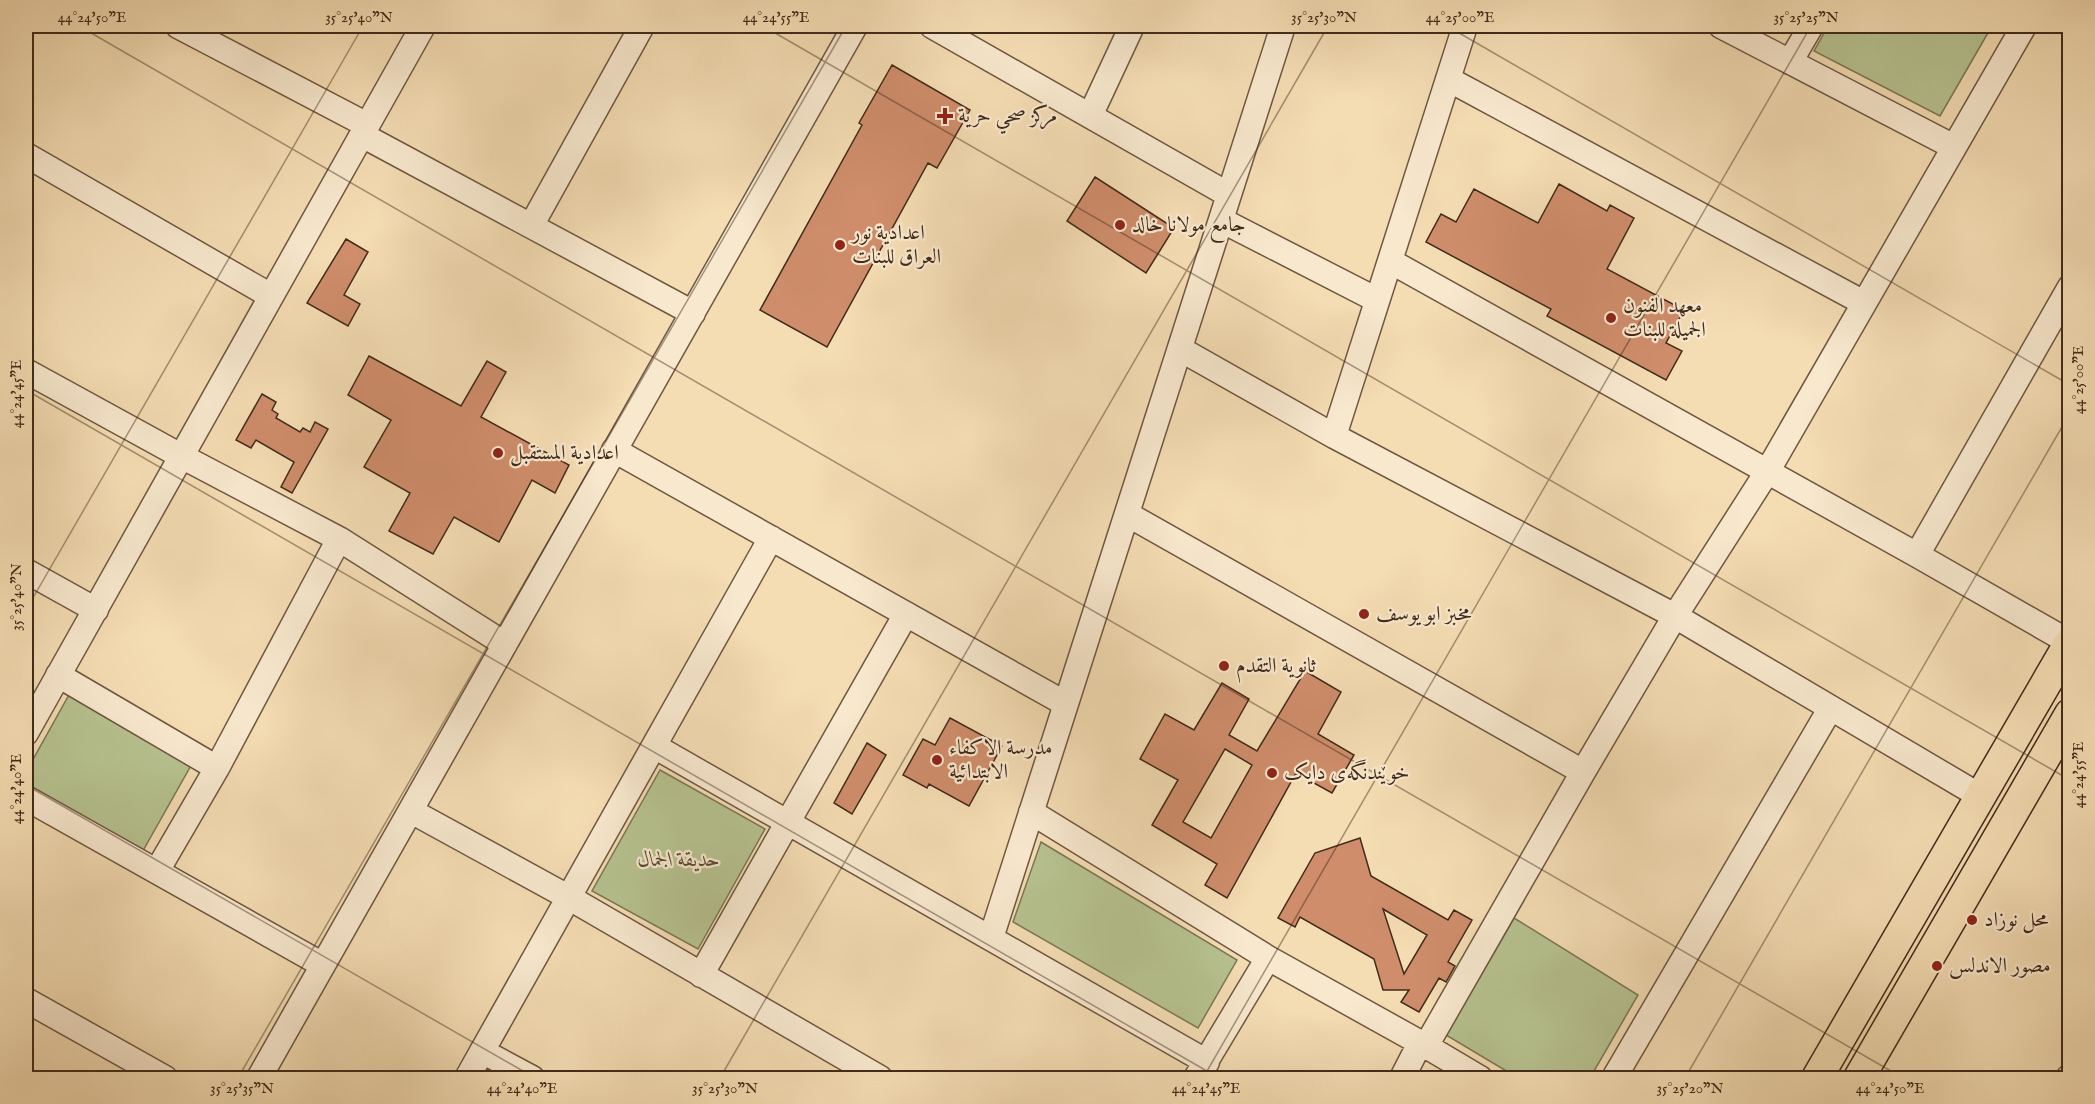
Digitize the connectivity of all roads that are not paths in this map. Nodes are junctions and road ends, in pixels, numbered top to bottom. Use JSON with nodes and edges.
{"nodes":[{"id":1,"x":178,"y":26,"type":"edge"},
{"id":2,"x":423,"y":26,"type":"edge"},
{"id":3,"x":642,"y":26,"type":"edge"},
{"id":4,"x":855,"y":26,"type":"edge"},
{"id":5,"x":932,"y":26,"type":"edge"},
{"id":6,"x":1132,"y":26,"type":"edge"},
{"id":7,"x":1283,"y":26,"type":"edge"},
{"id":8,"x":1465,"y":26,"type":"edge"},
{"id":9,"x":1721,"y":26,"type":"edge"},
{"id":10,"x":1811,"y":26,"type":"edge"},
{"id":11,"x":2024,"y":26,"type":"edge"},
{"id":12,"x":1790,"y":62,"type":"junction"},
{"id":13,"x":1448,"y":79,"type":"junction"},
{"id":14,"x":1090,"y":116,"type":"junction"},
{"id":15,"x":364,"y":130,"type":"junction"},
{"id":16,"x":1954,"y":147,"type":"junction"},
{"id":17,"x":26,"y":155,"type":"edge"},
{"id":18,"x":1229,"y":195,"type":"junction"},
{"id":19,"x":1221,"y":220,"type":"junction"},
{"id":20,"x":531,"y":226,"type":"junction"},
{"id":21,"x":1390,"y":261,"type":"junction"},
{"id":22,"x":2070,"y":287,"type":"edge"},
{"id":23,"x":271,"y":296,"type":"junction"},
{"id":24,"x":1377,"y":300,"type":"junction"},
{"id":25,"x":1864,"y":303,"type":"junction"},
{"id":26,"x":693,"y":312,"type":"junction"},
{"id":27,"x":1180,"y":349,"type":"junction"},
{"id":28,"x":26,"y":371,"type":"edge"},
{"id":29,"x":1334,"y":436,"type":"junction"},
{"id":30,"x":614,"y":450,"type":"junction"},
{"id":31,"x":181,"y":456,"type":"junction"},
{"id":32,"x":1767,"y":472,"type":"junction"},
{"id":33,"x":1127,"y":514,"type":"junction"},
{"id":34,"x":771,"y":538,"type":"junction"},
{"id":35,"x":339,"y":539,"type":"junction"},
{"id":36,"x":1917,"y":555,"type":"junction"},
{"id":37,"x":26,"y":571,"type":"edge"},
{"id":38,"x":96,"y":610,"type":"junction"},
{"id":39,"x":906,"y":614,"type":"junction"},
{"id":40,"x":1675,"y":616,"type":"junction"},
{"id":41,"x":2069,"y":642,"type":"edge"},
{"id":42,"x":505,"y":644,"type":"junction"},
{"id":43,"x":58,"y":675,"type":"junction"},
{"id":44,"x":1066,"y":704,"type":"junction"},
{"id":45,"x":1830,"y":709,"type":"junction"},
{"id":46,"x":2070,"y":714,"type":"edge"},
{"id":47,"x":26,"y":733,"type":"edge"},
{"id":48,"x":654,"y":746,"type":"junction"},
{"id":49,"x":2061,"y":748,"type":"edge"},
{"id":50,"x":217,"y":768,"type":"junction"},
{"id":51,"x":1583,"y":772,"type":"junction"},
{"id":52,"x":1980,"y":796,"type":"junction"},
{"id":53,"x":26,"y":798,"type":"edge"},
{"id":54,"x":411,"y":811,"type":"junction"},
{"id":55,"x":1031,"y":812,"type":"junction"},
{"id":56,"x":788,"y":822,"type":"junction"},
{"id":57,"x":157,"y":871,"type":"junction"},
{"id":58,"x":568,"y":897,"type":"junction"},
{"id":59,"x":991,"y":938,"type":"junction"},
{"id":60,"x":1268,"y":958,"type":"junction"},
{"id":61,"x":1884,"y":960,"type":"junction"},
{"id":62,"x":323,"y":965,"type":"junction"},
{"id":63,"x":701,"y":975,"type":"junction"},
{"id":64,"x":1916,"y":977,"type":"junction"},
{"id":65,"x":26,"y":1000,"type":"edge"},
{"id":66,"x":1423,"y":1045,"type":"junction"},
{"id":67,"x":482,"y":1051,"type":"junction"},
{"id":68,"x":1202,"y":1070,"type":"edge"},
{"id":69,"x":165,"y":1078,"type":"edge"},
{"id":70,"x":259,"y":1078,"type":"edge"},
{"id":71,"x":467,"y":1078,"type":"edge"},
{"id":72,"x":532,"y":1078,"type":"edge"},
{"id":73,"x":880,"y":1078,"type":"edge"},
{"id":74,"x":1402,"y":1078,"type":"edge"},
{"id":75,"x":1480,"y":1078,"type":"edge"},
{"id":76,"x":1614,"y":1078,"type":"edge"},
{"id":77,"x":1817,"y":1078,"type":"edge"},
{"id":78,"x":1859,"y":1078,"type":"edge"}],
"edges":[{"from":1,"to":15,"type":"street"},
{"from":2,"to":15,"type":"street"},
{"from":3,"to":20,"type":"street"},
{"from":4,"to":26,"type":"street"},
{"from":5,"to":14,"type":"street"},
{"from":6,"to":14,"type":"street"},
{"from":7,"to":18,"type":"street"},
{"from":8,"to":13,"type":"street"},
{"from":9,"to":12,"type":"street"},
{"from":10,"to":12,"type":"street"},
{"from":11,"to":16,"type":"street"},
{"from":12,"to":16,"type":"street"},
{"from":13,"to":21,"type":"street"},
{"from":13,"to":25,"type":"street"},
{"from":14,"to":18,"type":"street"},
{"from":15,"to":20,"type":"street"},
{"from":15,"to":23,"type":"street"},
{"from":16,"to":25,"type":"street"},
{"from":17,"to":23,"type":"street"},
{"from":18,"to":19,"type":"street"},
{"from":19,"to":24,"type":"street"},
{"from":19,"to":27,"type":"street"},
{"from":20,"to":26,"type":"street"},
{"from":21,"to":24,"type":"street"},
{"from":21,"to":32,"type":"street"},
{"from":22,"to":36,"type":"street"},
{"from":23,"to":31,"type":"street"},
{"from":24,"to":29,"type":"street"},
{"from":25,"to":32,"type":"street"},
{"from":26,"to":30,"type":"street"},
{"from":27,"to":29,"type":"street"},
{"from":27,"to":33,"type":"street"},
{"from":28,"to":31,"type":"street"},
{"from":29,"to":40,"type":"street"},
{"from":30,"to":34,"type":"street"},
{"from":30,"to":42,"type":"street"},
{"from":31,"to":35,"type":"street"},
{"from":31,"to":38,"type":"street"},
{"from":32,"to":36,"type":"street"},
{"from":32,"to":40,"type":"street"},
{"from":33,"to":44,"type":"street"},
{"from":33,"to":51,"type":"street"},
{"from":34,"to":39,"type":"street"},
{"from":34,"to":48,"type":"street"},
{"from":35,"to":42,"type":"street"},
{"from":35,"to":50,"type":"street"},
{"from":36,"to":41,"type":"street"},
{"from":37,"to":38,"type":"street"},
{"from":38,"to":43,"type":"street"},
{"from":39,"to":44,"type":"street"},
{"from":39,"to":56,"type":"street"},
{"from":40,"to":45,"type":"street"},
{"from":40,"to":51,"type":"street"},
{"from":41,"to":52,"type":"main road"},
{"from":42,"to":54,"type":"street"},
{"from":43,"to":47,"type":"street"},
{"from":43,"to":50,"type":"street"},
{"from":44,"to":55,"type":"street"},
{"from":45,"to":52,"type":"street"},
{"from":45,"to":76,"type":"street"},
{"from":46,"to":49,"type":"main road"},
{"from":48,"to":56,"type":"street"},
{"from":48,"to":58,"type":"street"},
{"from":49,"to":64,"type":"main road"},
{"from":50,"to":57,"type":"street"},
{"from":51,"to":66,"type":"street"},
{"from":52,"to":61,"type":"main road"},
{"from":53,"to":57,"type":"street"},
{"from":54,"to":58,"type":"street"},
{"from":54,"to":62,"type":"street"},
{"from":55,"to":59,"type":"street"},
{"from":55,"to":60,"type":"street"},
{"from":56,"to":59,"type":"street"},
{"from":56,"to":63,"type":"street"},
{"from":57,"to":62,"type":"street"},
{"from":58,"to":63,"type":"street"},
{"from":58,"to":67,"type":"street"},
{"from":59,"to":68,"type":"street"},
{"from":60,"to":66,"type":"street"},
{"from":60,"to":68,"type":"street"},
{"from":61,"to":64,"type":"main road"},
{"from":61,"to":77,"type":"main road"},
{"from":62,"to":70,"type":"street"},
{"from":63,"to":73,"type":"street"},
{"from":64,"to":78,"type":"main road"},
{"from":65,"to":69,"type":"street"},
{"from":66,"to":74,"type":"street"},
{"from":66,"to":75,"type":"street"},
{"from":67,"to":71,"type":"street"},
{"from":67,"to":72,"type":"street"}]}
